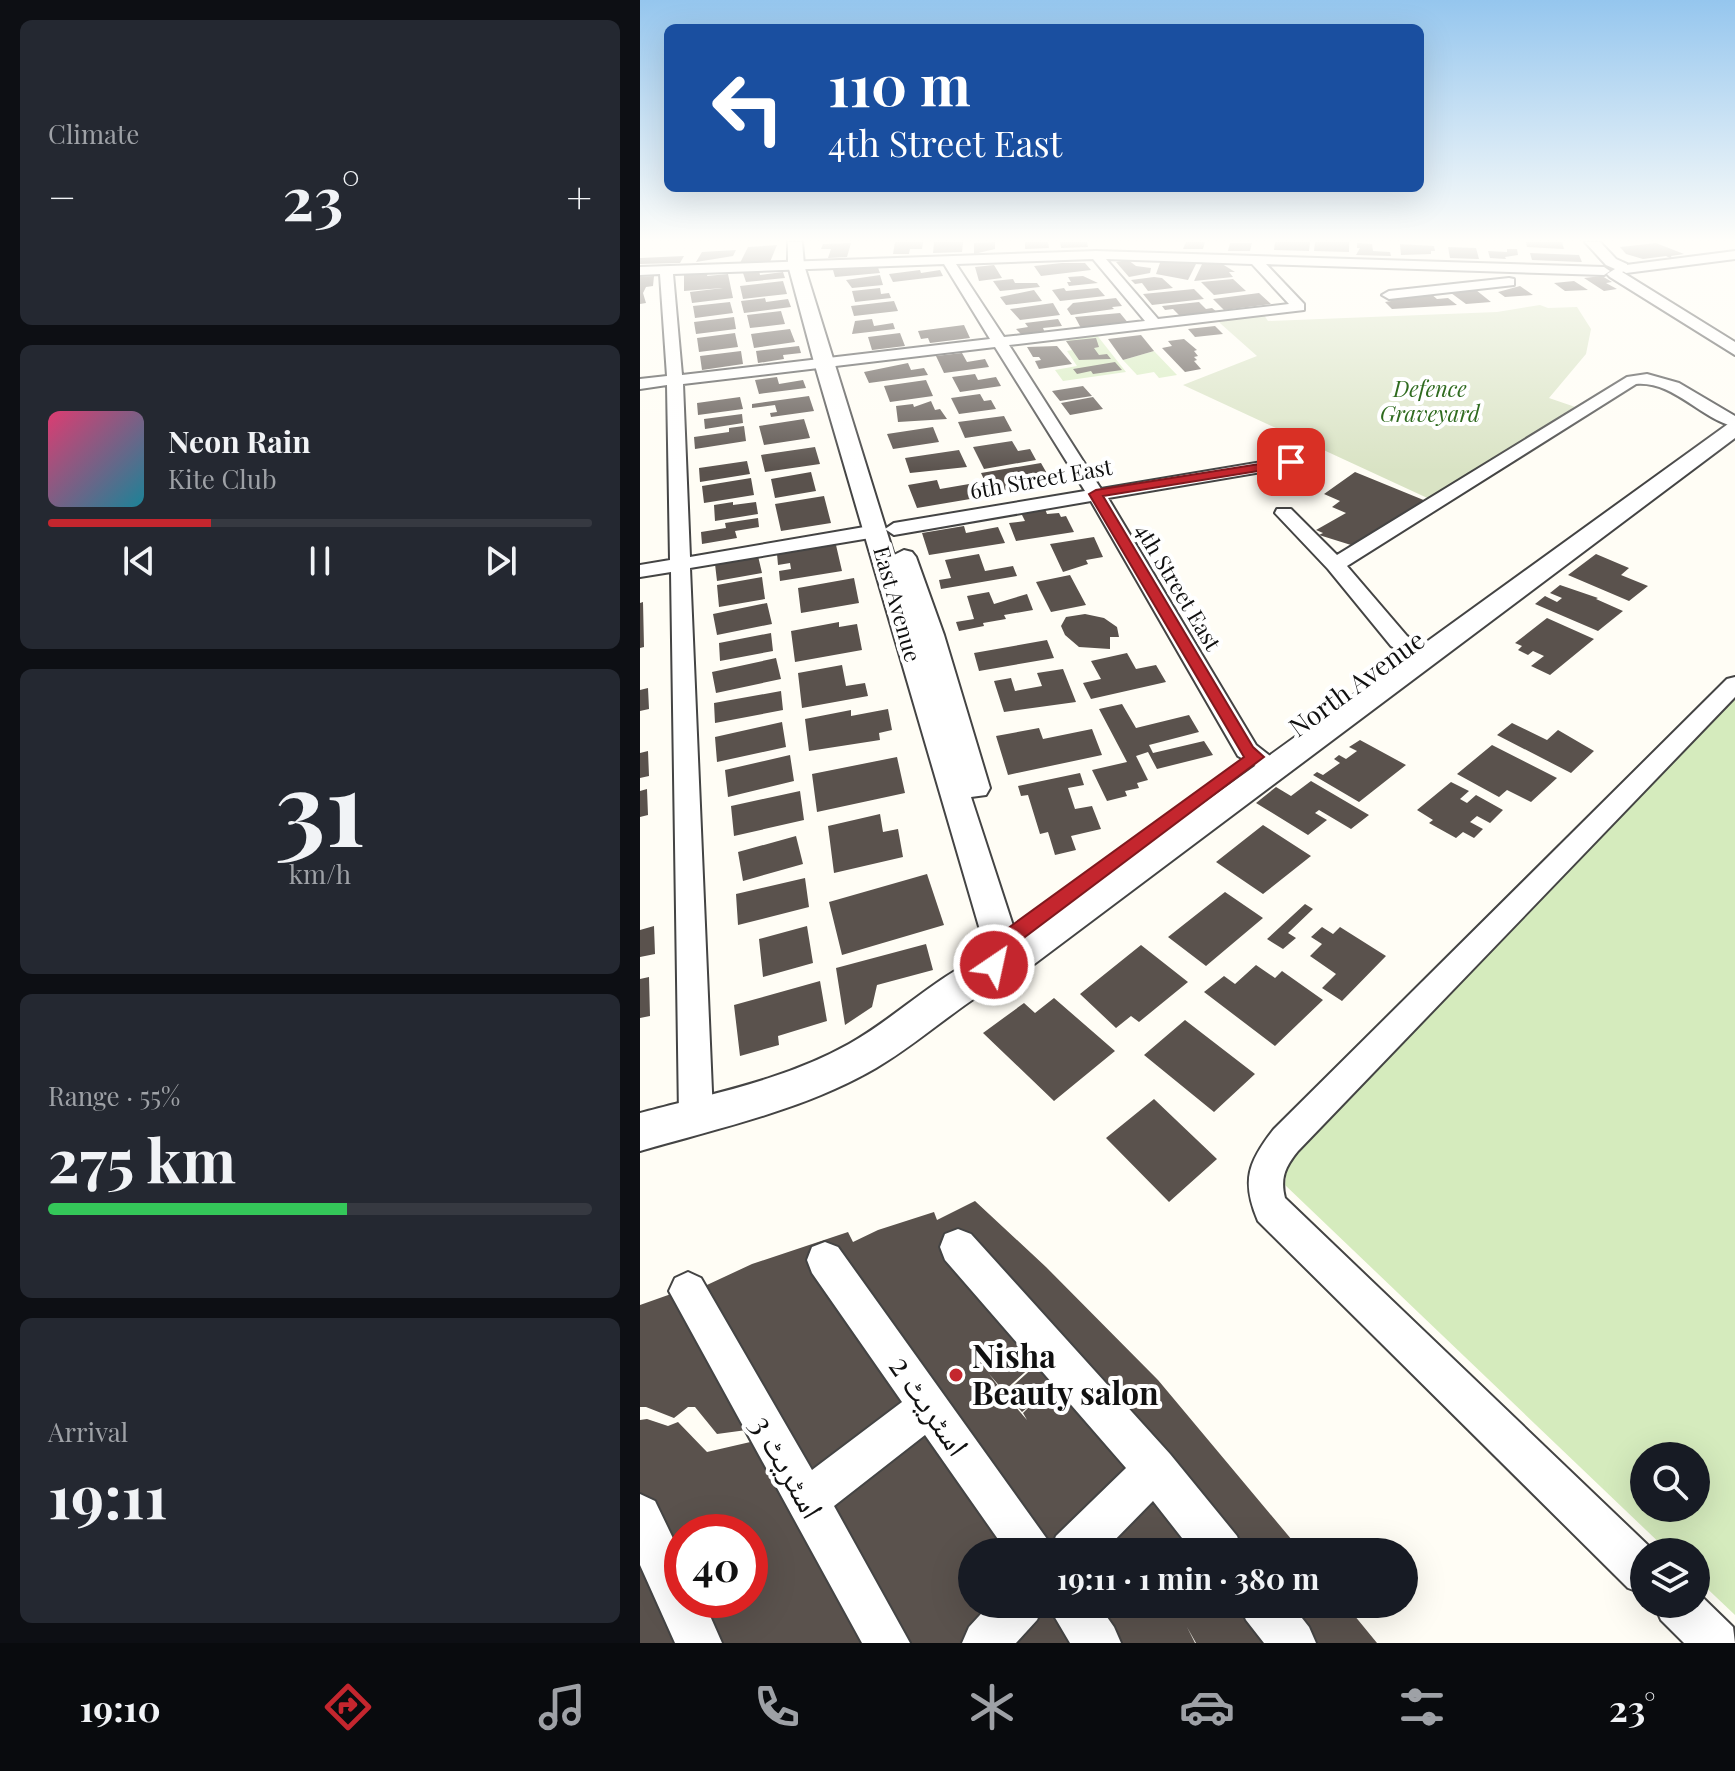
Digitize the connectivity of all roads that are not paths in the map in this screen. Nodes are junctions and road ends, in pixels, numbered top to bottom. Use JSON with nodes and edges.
{"nodes":[{"id":1,"x":670,"y":319,"type":"edge"},
{"id":2,"x":820,"y":319,"type":"edge"},
{"id":3,"x":985,"y":319,"type":"edge"},
{"id":4,"x":1150,"y":319,"type":"edge"},
{"id":5,"x":1193,"y":319,"type":"edge"},
{"id":6,"x":1687,"y":319,"type":"edge"},
{"id":7,"x":1693,"y":319,"type":"edge"},
{"id":8,"x":1154,"y":323,"type":"junction"},
{"id":9,"x":1000,"y":341,"type":"junction"},
{"id":10,"x":1735,"y":344,"type":"edge"},
{"id":11,"x":1735,"y":350,"type":"edge"},
{"id":12,"x":833,"y":361,"type":"junction"},
{"id":13,"x":675,"y":380,"type":"junction"},
{"id":14,"x":640,"y":384,"type":"edge"},
{"id":15,"x":1733,"y":421,"type":"edge"},
{"id":16,"x":1291,"y":462,"type":"dead end"},
{"id":17,"x":1096,"y":494,"type":"junction"},
{"id":18,"x":1284,"y":513,"type":"dead end"},
{"id":19,"x":885,"y":530,"type":"junction"},
{"id":20,"x":678,"y":564,"type":"junction"},
{"id":21,"x":1335,"y":565,"type":"junction"},
{"id":22,"x":640,"y":571,"type":"edge"},
{"id":23,"x":1416,"y":651,"type":"junction"},
{"id":24,"x":1735,"y":684,"type":"edge"},
{"id":25,"x":1264,"y":762,"type":"junction"},
{"id":26,"x":1012,"y":949,"type":"junction"},
{"id":27,"x":696,"y":1115,"type":"junction"},
{"id":28,"x":640,"y":1132,"type":"edge"},
{"id":29,"x":958,"y":1247,"type":"dead end"},
{"id":30,"x":825,"y":1260,"type":"dead end"},
{"id":31,"x":688,"y":1291,"type":"dead end"},
{"id":32,"x":930,"y":1406,"type":"junction"},
{"id":33,"x":1155,"y":1469,"type":"junction"},
{"id":34,"x":806,"y":1501,"type":"junction"},
{"id":35,"x":640,"y":1516,"type":"edge"},
{"id":36,"x":1023,"y":1538,"type":"edge"},
{"id":37,"x":1086,"y":1538,"type":"edge"},
{"id":38,"x":1210,"y":1538,"type":"edge"},
{"id":39,"x":1630,"y":1558,"type":"edge"},
{"id":40,"x":1008,"y":1618,"type":"edge"},
{"id":41,"x":1080,"y":1618,"type":"edge"},
{"id":42,"x":1273,"y":1618,"type":"edge"},
{"id":43,"x":1691,"y":1618,"type":"edge"},
{"id":44,"x":699,"y":1643,"type":"edge"},
{"id":45,"x":887,"y":1643,"type":"edge"},
{"id":46,"x":985,"y":1643,"type":"edge"},
{"id":47,"x":1098,"y":1643,"type":"edge"},
{"id":48,"x":1293,"y":1643,"type":"edge"},
{"id":49,"x":1717,"y":1643,"type":"edge"}],
"edges":[{"from":1,"to":13,"type":"street"},
{"from":2,"to":12,"type":"street","name":"East Avenue"},
{"from":3,"to":9,"type":"street","name":"4th Street East"},
{"from":4,"to":8,"type":"street"},
{"from":5,"to":8,"type":"street"},
{"from":6,"to":11,"type":"street"},
{"from":7,"to":10,"type":"street"},
{"from":8,"to":9,"type":"street"},
{"from":9,"to":12,"type":"street"},
{"from":9,"to":17,"type":"street","name":"4th Street East"},
{"from":12,"to":13,"type":"street"},
{"from":12,"to":19,"type":"street","name":"East Avenue"},
{"from":13,"to":14,"type":"street"},
{"from":13,"to":20,"type":"street"},
{"from":15,"to":21,"type":"street"},
{"from":15,"to":23,"type":"street","name":"North Avenue"},
{"from":16,"to":17,"type":"street","name":"6th Street East"},
{"from":17,"to":19,"type":"street","name":"6th Street East"},
{"from":17,"to":25,"type":"street","name":"4th Street East"},
{"from":18,"to":21,"type":"street"},
{"from":19,"to":20,"type":"street","name":"6th Street East"},
{"from":19,"to":26,"type":"street","name":"East Avenue"},
{"from":20,"to":22,"type":"street","name":"6th Street East"},
{"from":20,"to":27,"type":"street"},
{"from":21,"to":23,"type":"street"},
{"from":23,"to":25,"type":"street","name":"North Avenue"},
{"from":24,"to":39,"type":"street"},
{"from":25,"to":26,"type":"street","name":"North Avenue"},
{"from":26,"to":27,"type":"street","name":"North Avenue"},
{"from":27,"to":28,"type":"street","name":"North Avenue"},
{"from":29,"to":33,"type":"street"},
{"from":30,"to":32,"type":"street","name":"اسٹریٹ 2"},
{"from":31,"to":34,"type":"street","name":"اسٹریٹ 3"},
{"from":32,"to":34,"type":"street"},
{"from":32,"to":36,"type":"street","name":"اسٹریٹ 2"},
{"from":33,"to":37,"type":"street"},
{"from":33,"to":38,"type":"street"},
{"from":34,"to":45,"type":"street","name":"اسٹریٹ 3"},
{"from":35,"to":44,"type":"street"},
{"from":40,"to":46,"type":"street"},
{"from":41,"to":47,"type":"street"},
{"from":42,"to":48,"type":"street"},
{"from":43,"to":49,"type":"street"}]}
